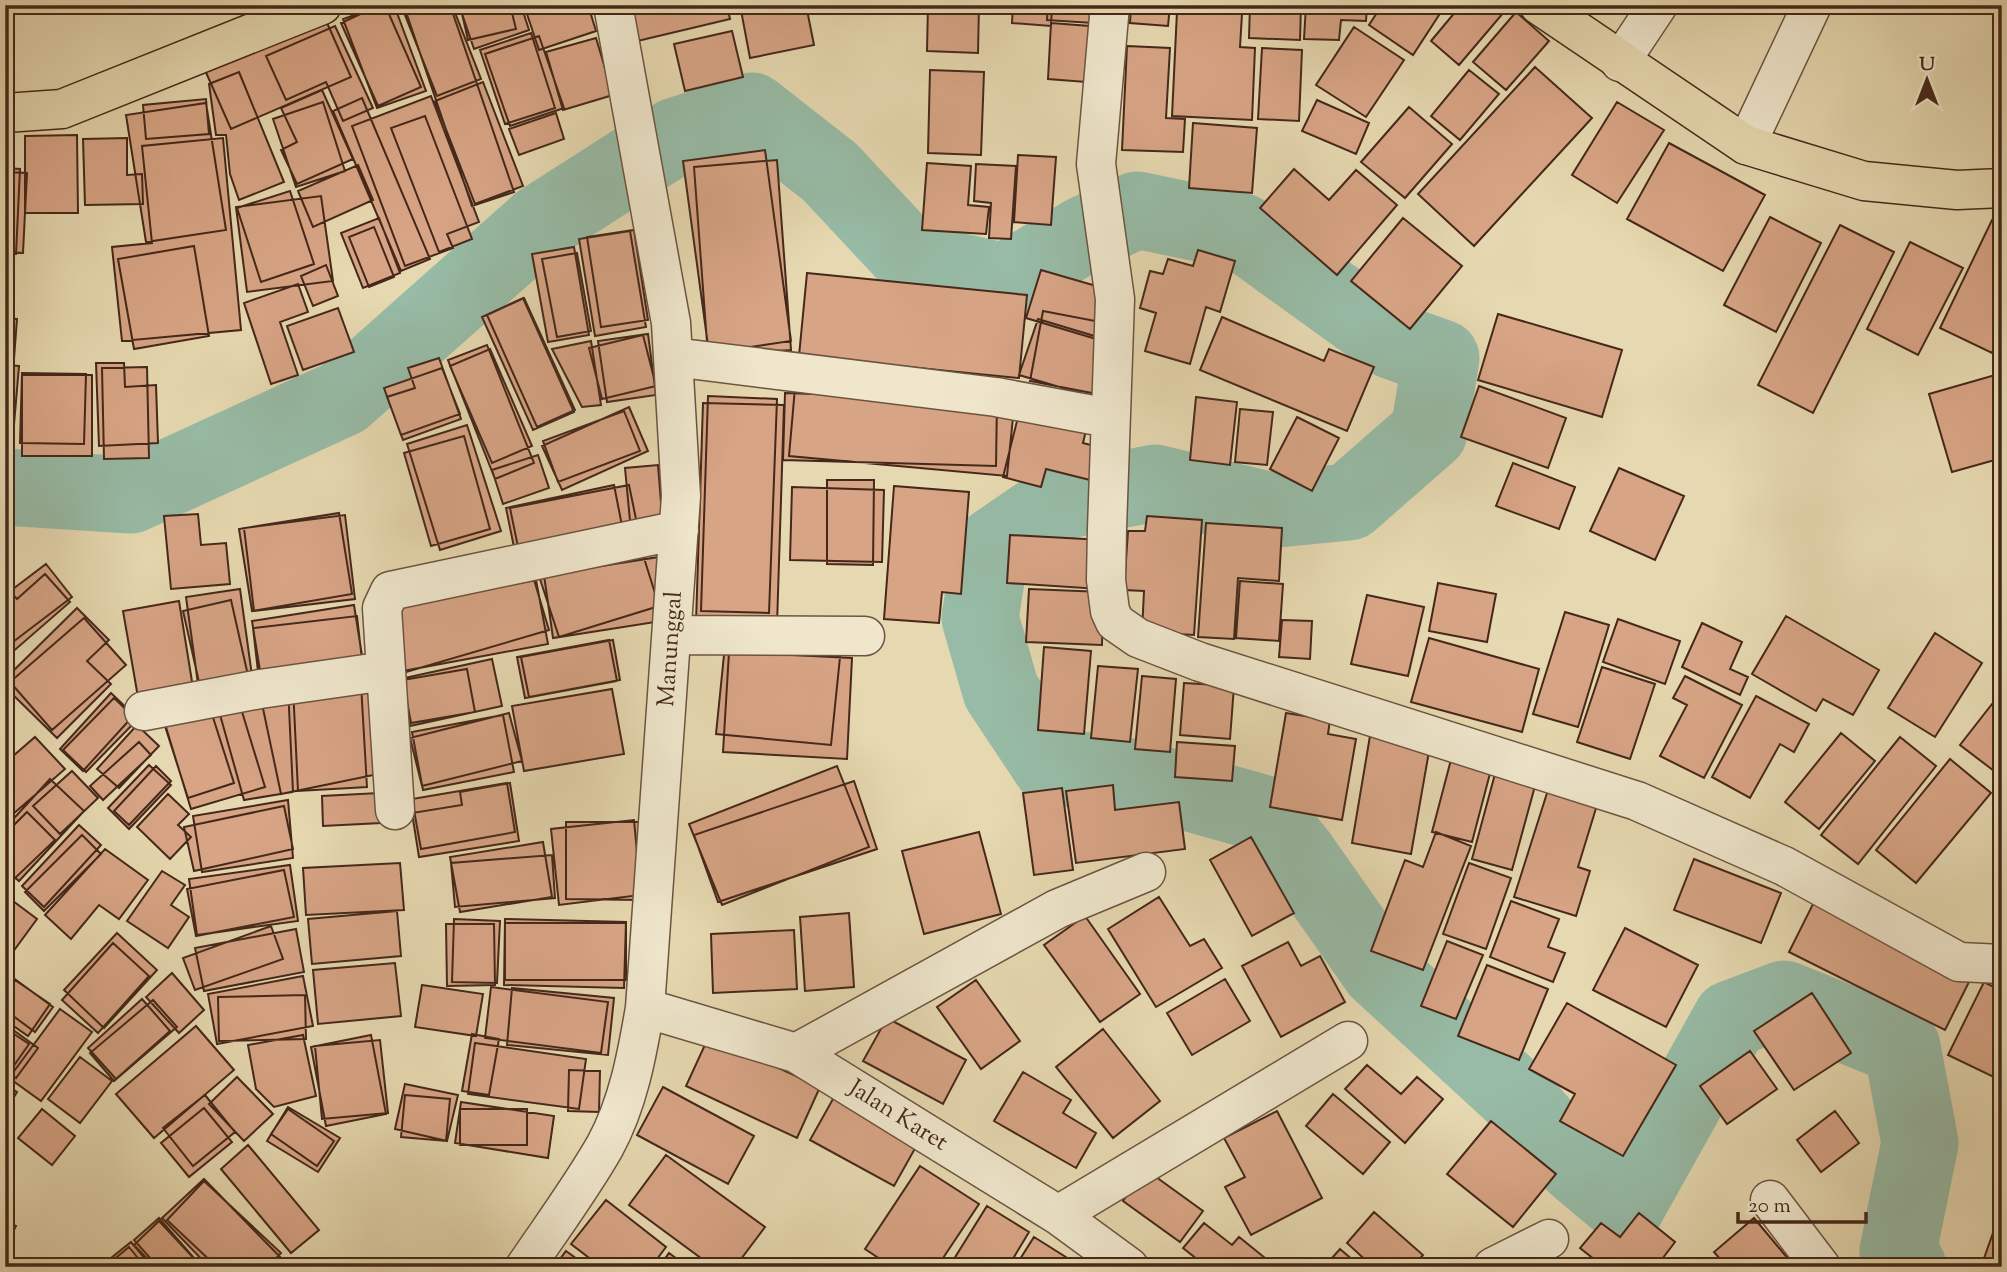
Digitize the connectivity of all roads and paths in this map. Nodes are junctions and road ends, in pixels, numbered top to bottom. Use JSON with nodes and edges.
{"nodes":[{"id":1,"x":322,"y":5,"type":"edge"},
{"id":2,"x":613,"y":5,"type":"edge"},
{"id":3,"x":1110,"y":5,"type":"edge"},
{"id":4,"x":1539,"y":5,"type":"edge"},
{"id":5,"x":1658,"y":5,"type":"edge"},
{"id":6,"x":1812,"y":5,"type":"edge"},
{"id":7,"x":1620,"y":62,"type":"junction"},
{"id":8,"x":5,"y":113,"type":"edge"},
{"id":9,"x":1746,"y":145,"type":"junction"},
{"id":10,"x":2002,"y":188,"type":"edge"},
{"id":11,"x":673,"y":357,"type":"junction"},
{"id":12,"x":1109,"y":418,"type":"junction"},
{"id":13,"x":679,"y":530,"type":"junction"},
{"id":14,"x":672,"y":635,"type":"junction"},
{"id":15,"x":865,"y":636,"type":"dead end"},
{"id":16,"x":386,"y":671,"type":"junction"},
{"id":17,"x":144,"y":711,"type":"dead end"},
{"id":18,"x":395,"y":810,"type":"dead end"},
{"id":19,"x":1146,"y":872,"type":"dead end"},
{"id":20,"x":2002,"y":964,"type":"edge"},
{"id":21,"x":645,"y":1008,"type":"junction"},
{"id":22,"x":1348,"y":1041,"type":"dead end"},
{"id":23,"x":796,"y":1053,"type":"junction"},
{"id":24,"x":1770,"y":1200,"type":"dead end"},
{"id":25,"x":1058,"y":1215,"type":"junction"},
{"id":26,"x":1549,"y":1239,"type":"dead end"},
{"id":27,"x":525,"y":1267,"type":"edge"},
{"id":28,"x":1129,"y":1267,"type":"edge"},
{"id":29,"x":1493,"y":1267,"type":"edge"},
{"id":30,"x":1821,"y":1267,"type":"edge"}],
"edges":[{"from":1,"to":8,"type":"highway"},
{"from":2,"to":11,"type":"street","name":"Manunggal"},
{"from":3,"to":12,"type":"street"},
{"from":4,"to":7,"type":"highway"},
{"from":5,"to":7,"type":"street"},
{"from":6,"to":9,"type":"street"},
{"from":7,"to":9,"type":"highway"},
{"from":9,"to":10,"type":"highway"},
{"from":11,"to":12,"type":"street"},
{"from":11,"to":13,"type":"street","name":"Manunggal"},
{"from":12,"to":20,"type":"street"},
{"from":13,"to":14,"type":"street","name":"Manunggal"},
{"from":13,"to":16,"type":"street"},
{"from":14,"to":15,"type":"street"},
{"from":14,"to":21,"type":"street","name":"Manunggal"},
{"from":16,"to":17,"type":"street"},
{"from":16,"to":18,"type":"street"},
{"from":19,"to":23,"type":"street"},
{"from":21,"to":23,"type":"street","name":"Jalan Karet"},
{"from":21,"to":27,"type":"street","name":"Manunggal"},
{"from":22,"to":25,"type":"street"},
{"from":23,"to":25,"type":"street","name":"Jalan Karet"},
{"from":24,"to":30,"type":"street"},
{"from":25,"to":28,"type":"street","name":"Jalan Karet"},
{"from":26,"to":29,"type":"street"}]}
